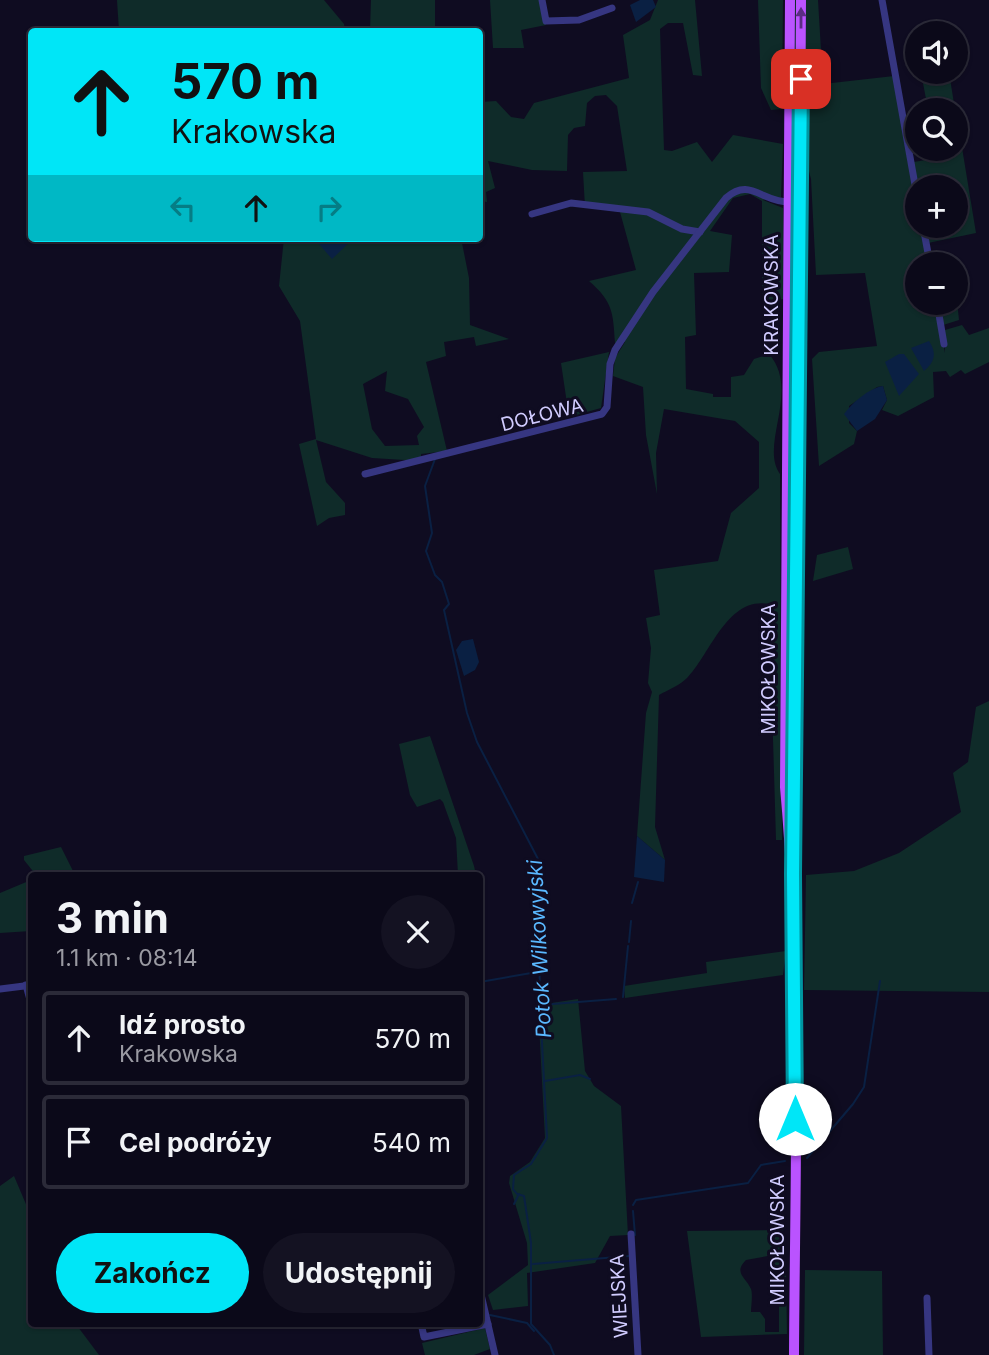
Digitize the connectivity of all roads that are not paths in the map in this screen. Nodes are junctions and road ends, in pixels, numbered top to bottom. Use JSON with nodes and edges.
{"nodes":[{"id":1,"x":542,"y":0,"type":"edge"},
{"id":2,"x":790,"y":0,"type":"edge"},
{"id":3,"x":801,"y":0,"type":"edge"},
{"id":4,"x":882,"y":0,"type":"edge"},
{"id":5,"x":612,"y":8,"type":"dead end"},
{"id":6,"x":913,"y":175,"type":"edge"},
{"id":7,"x":789,"y":202,"type":"junction"},
{"id":8,"x":532,"y":214,"type":"dead end"},
{"id":9,"x":700,"y":232,"type":"junction"},
{"id":10,"x":939,"y":315,"type":"edge"},
{"id":11,"x":944,"y":344,"type":"dead end"},
{"id":12,"x":365,"y":474,"type":"dead end"},
{"id":13,"x":792,"y":589,"type":"junction"},
{"id":14,"x":28,"y":985,"type":"edge"},
{"id":15,"x":0,"y":989,"type":"edge"},
{"id":16,"x":631,"y":1234,"type":"dead end"},
{"id":17,"x":927,"y":1298,"type":"dead end"},
{"id":18,"x":483,"y":1303,"type":"edge"},
{"id":19,"x":488,"y":1324,"type":"junction"},
{"id":20,"x":483,"y":1325,"type":"edge"},
{"id":21,"x":422,"y":1327,"type":"edge"},
{"id":22,"x":473,"y":1327,"type":"edge"},
{"id":23,"x":495,"y":1355,"type":"edge"},
{"id":24,"x":638,"y":1355,"type":"edge"},
{"id":25,"x":794,"y":1355,"type":"edge"},
{"id":26,"x":929,"y":1355,"type":"edge"}],
"edges":[{"from":1,"to":5,"type":"street"},
{"from":2,"to":7,"type":"main road","name":"KRAKOWSKA"},
{"from":13,"to":3,"type":"main road","name":"KRAKOWSKA","one_way":true},
{"from":4,"to":6,"type":"street"},
{"from":7,"to":9,"type":"street","name":"DOŁOWA"},
{"from":7,"to":13,"type":"main road","name":"KRAKOWSKA"},
{"from":8,"to":9,"type":"street"},
{"from":9,"to":12,"type":"street","name":"DOŁOWA"},
{"from":10,"to":11,"type":"street"},
{"from":13,"to":25,"type":"main road","name":"MIKOŁOWSKA"},
{"from":14,"to":15,"type":"street"},
{"from":16,"to":24,"type":"street","name":"WIEJSKA"},
{"from":17,"to":26,"type":"street"},
{"from":18,"to":19,"type":"street"},
{"from":19,"to":20,"type":"street"},
{"from":19,"to":23,"type":"street"},
{"from":21,"to":22,"type":"street"}]}
